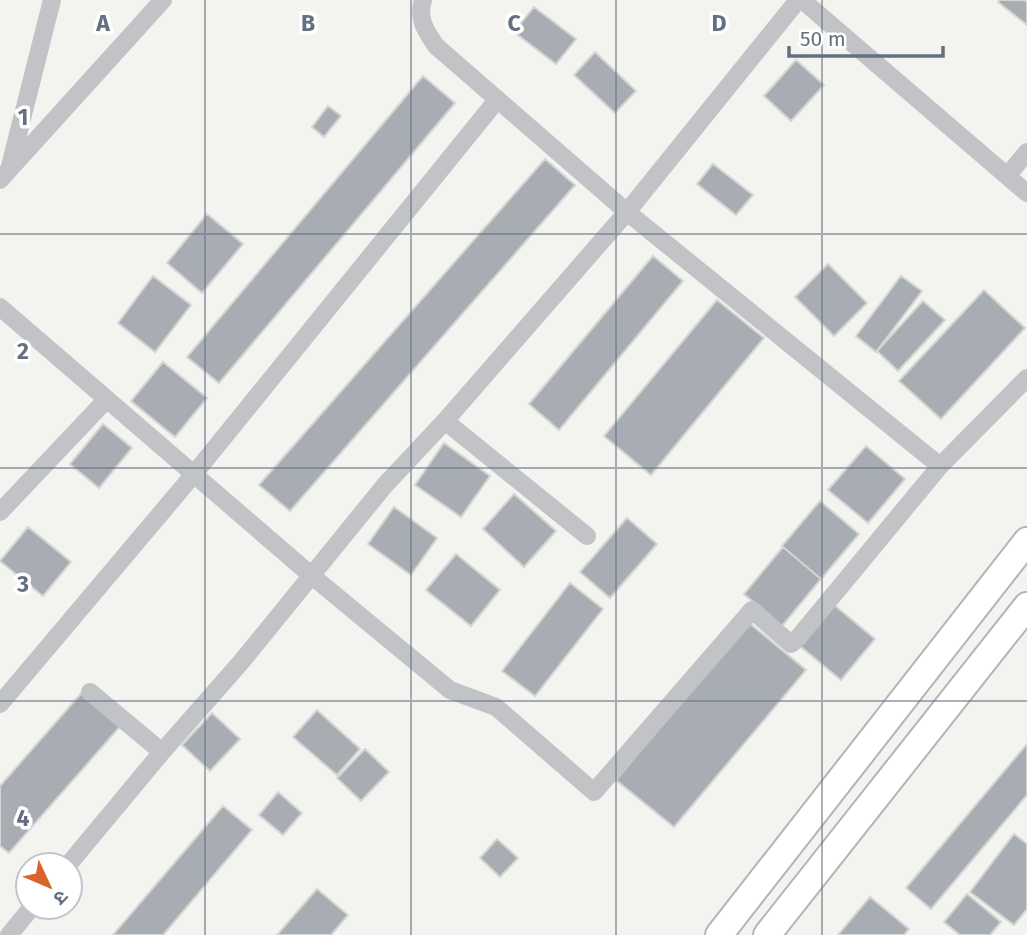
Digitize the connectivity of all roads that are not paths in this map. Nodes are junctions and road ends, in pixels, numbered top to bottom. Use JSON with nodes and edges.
{"nodes":[{"id":1,"x":52,"y":0,"type":"edge"},
{"id":2,"x":163,"y":0,"type":"edge"},
{"id":3,"x":424,"y":0,"type":"edge"},
{"id":4,"x":800,"y":0,"type":"edge"},
{"id":5,"x":497,"y":100,"type":"junction"},
{"id":6,"x":1027,"y":152,"type":"edge"},
{"id":7,"x":4,"y":175,"type":"edge"},
{"id":8,"x":1007,"y":176,"type":"junction"},
{"id":9,"x":1027,"y":193,"type":"edge"},
{"id":10,"x":627,"y":212,"type":"junction"},
{"id":11,"x":0,"y":307,"type":"edge"},
{"id":12,"x":1027,"y":378,"type":"edge"},
{"id":13,"x":107,"y":399,"type":"junction"},
{"id":14,"x":445,"y":421,"type":"junction"},
{"id":15,"x":940,"y":466,"type":"junction"},
{"id":16,"x":194,"y":474,"type":"junction"},
{"id":17,"x":0,"y":512,"type":"edge"},
{"id":18,"x":587,"y":536,"type":"dead end"},
{"id":19,"x":1027,"y":541,"type":"edge"},
{"id":20,"x":312,"y":576,"type":"junction"},
{"id":21,"x":1027,"y":606,"type":"edge"},
{"id":22,"x":90,"y":692,"type":"dead end"},
{"id":23,"x":0,"y":704,"type":"edge"},
{"id":24,"x":162,"y":752,"type":"junction"},
{"id":25,"x":80,"y":851,"type":"edge"},
{"id":26,"x":20,"y":921,"type":"edge"},
{"id":27,"x":9,"y":935,"type":"edge"},
{"id":28,"x":719,"y":935,"type":"edge"},
{"id":29,"x":768,"y":935,"type":"edge"}],
"edges":[{"from":1,"to":7,"type":"street"},
{"from":2,"to":7,"type":"street"},
{"from":3,"to":5,"type":"street"},
{"from":4,"to":8,"type":"street"},
{"from":4,"to":10,"type":"street"},
{"from":5,"to":10,"type":"street"},
{"from":5,"to":16,"type":"street"},
{"from":6,"to":8,"type":"street"},
{"from":8,"to":9,"type":"street"},
{"from":10,"to":14,"type":"street"},
{"from":10,"to":15,"type":"street"},
{"from":11,"to":13,"type":"street"},
{"from":12,"to":15,"type":"street"},
{"from":13,"to":16,"type":"street"},
{"from":13,"to":17,"type":"street"},
{"from":14,"to":18,"type":"street"},
{"from":14,"to":20,"type":"street"},
{"from":15,"to":20,"type":"street"},
{"from":16,"to":20,"type":"street"},
{"from":16,"to":23,"type":"street"},
{"from":19,"to":28,"type":"main road"},
{"from":20,"to":24,"type":"street"},
{"from":21,"to":29,"type":"main road"},
{"from":22,"to":24,"type":"street"},
{"from":24,"to":25,"type":"street"},
{"from":26,"to":27,"type":"street"}]}
